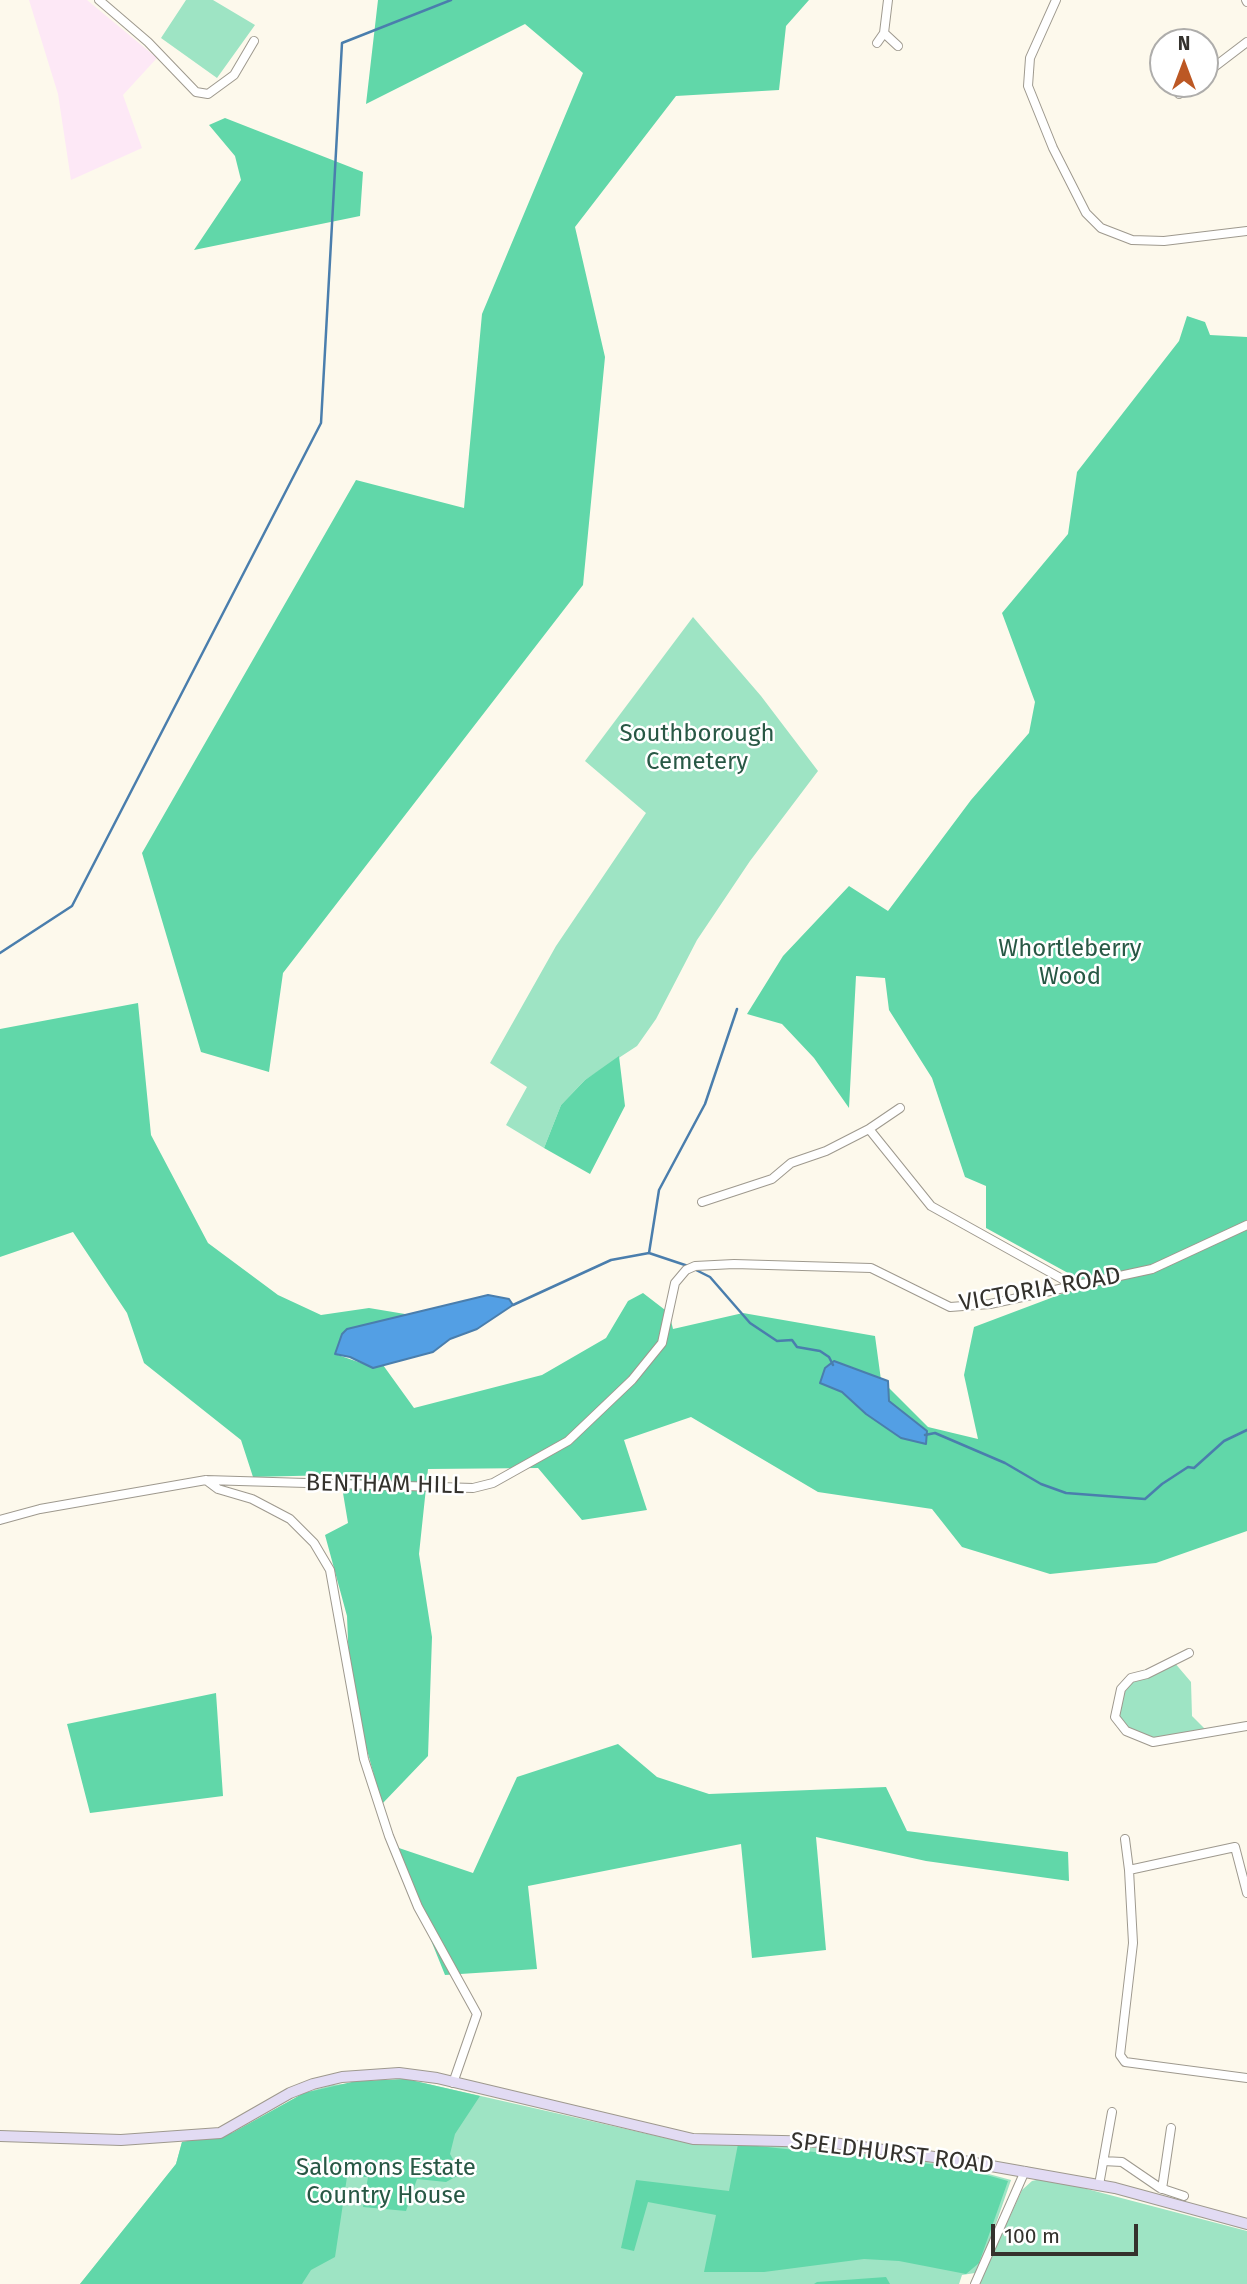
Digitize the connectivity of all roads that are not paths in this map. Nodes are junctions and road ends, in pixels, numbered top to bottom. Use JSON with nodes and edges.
{"nodes":[{"id":1,"x":99,"y":0,"type":"edge"},
{"id":2,"x":888,"y":0,"type":"edge"},
{"id":3,"x":1056,"y":0,"type":"edge"},
{"id":4,"x":884,"y":33,"type":"junction"},
{"id":5,"x":254,"y":41,"type":"dead end"},
{"id":6,"x":1247,"y":42,"type":"edge"},
{"id":7,"x":877,"y":43,"type":"dead end"},
{"id":8,"x":898,"y":46,"type":"dead end"},
{"id":9,"x":1219,"y":63,"type":"edge"},
{"id":10,"x":1247,"y":231,"type":"edge"},
{"id":11,"x":900,"y":1108,"type":"dead end"},
{"id":12,"x":869,"y":1129,"type":"junction"},
{"id":13,"x":702,"y":1202,"type":"dead end"},
{"id":14,"x":1247,"y":1225,"type":"edge"},
{"id":15,"x":706,"y":1264,"type":"joint"},
{"id":16,"x":1073,"y":1284,"type":"junction"},
{"id":17,"x":206,"y":1480,"type":"junction"},
{"id":18,"x":0,"y":1520,"type":"edge"},
{"id":19,"x":1189,"y":1653,"type":"dead end"},
{"id":20,"x":1247,"y":1726,"type":"edge"},
{"id":21,"x":1125,"y":1839,"type":"dead end"},
{"id":22,"x":1129,"y":1870,"type":"junction"},
{"id":23,"x":1247,"y":1893,"type":"edge"},
{"id":24,"x":1247,"y":2078,"type":"edge"},
{"id":25,"x":453,"y":2083,"type":"junction"},
{"id":26,"x":1112,"y":2112,"type":"dead end"},
{"id":27,"x":1171,"y":2128,"type":"dead end"},
{"id":28,"x":0,"y":2136,"type":"edge"},
{"id":29,"x":1103,"y":2161,"type":"junction"},
{"id":30,"x":1025,"y":2171,"type":"junction"},
{"id":31,"x":1099,"y":2185,"type":"junction"},
{"id":32,"x":1163,"y":2189,"type":"junction"},
{"id":33,"x":1184,"y":2196,"type":"dead end"},
{"id":34,"x":1247,"y":2224,"type":"edge"},
{"id":35,"x":975,"y":2284,"type":"edge"}],
"edges":[{"from":1,"to":5,"type":"street"},
{"from":2,"to":4,"type":"street"},
{"from":3,"to":10,"type":"street"},
{"from":4,"to":7,"type":"street"},
{"from":4,"to":8,"type":"street"},
{"from":6,"to":9,"type":"street"},
{"from":11,"to":12,"type":"street"},
{"from":12,"to":13,"type":"street"},
{"from":12,"to":16,"type":"street"},
{"from":14,"to":16,"type":"street","name":"VICTORIA ROAD"},
{"from":15,"to":16,"type":"street","name":"VICTORIA ROAD"},
{"from":15,"to":17,"type":"street","name":"BENTHAM HILL"},
{"from":17,"to":18,"type":"street","name":"BENTHAM HILL"},
{"from":17,"to":25,"type":"street"},
{"from":19,"to":20,"type":"street"},
{"from":21,"to":22,"type":"street"},
{"from":22,"to":23,"type":"street"},
{"from":22,"to":24,"type":"street"},
{"from":25,"to":28,"type":"street","name":"SPELDHURST ROAD"},
{"from":25,"to":30,"type":"street","name":"SPELDHURST ROAD"},
{"from":26,"to":29,"type":"street"},
{"from":27,"to":32,"type":"street"},
{"from":29,"to":31,"type":"street"},
{"from":29,"to":32,"type":"street"},
{"from":30,"to":31,"type":"street","name":"SPELDHURST ROAD"},
{"from":30,"to":35,"type":"street"},
{"from":31,"to":34,"type":"street","name":"SPELDHURST ROAD"},
{"from":32,"to":33,"type":"street"}]}
